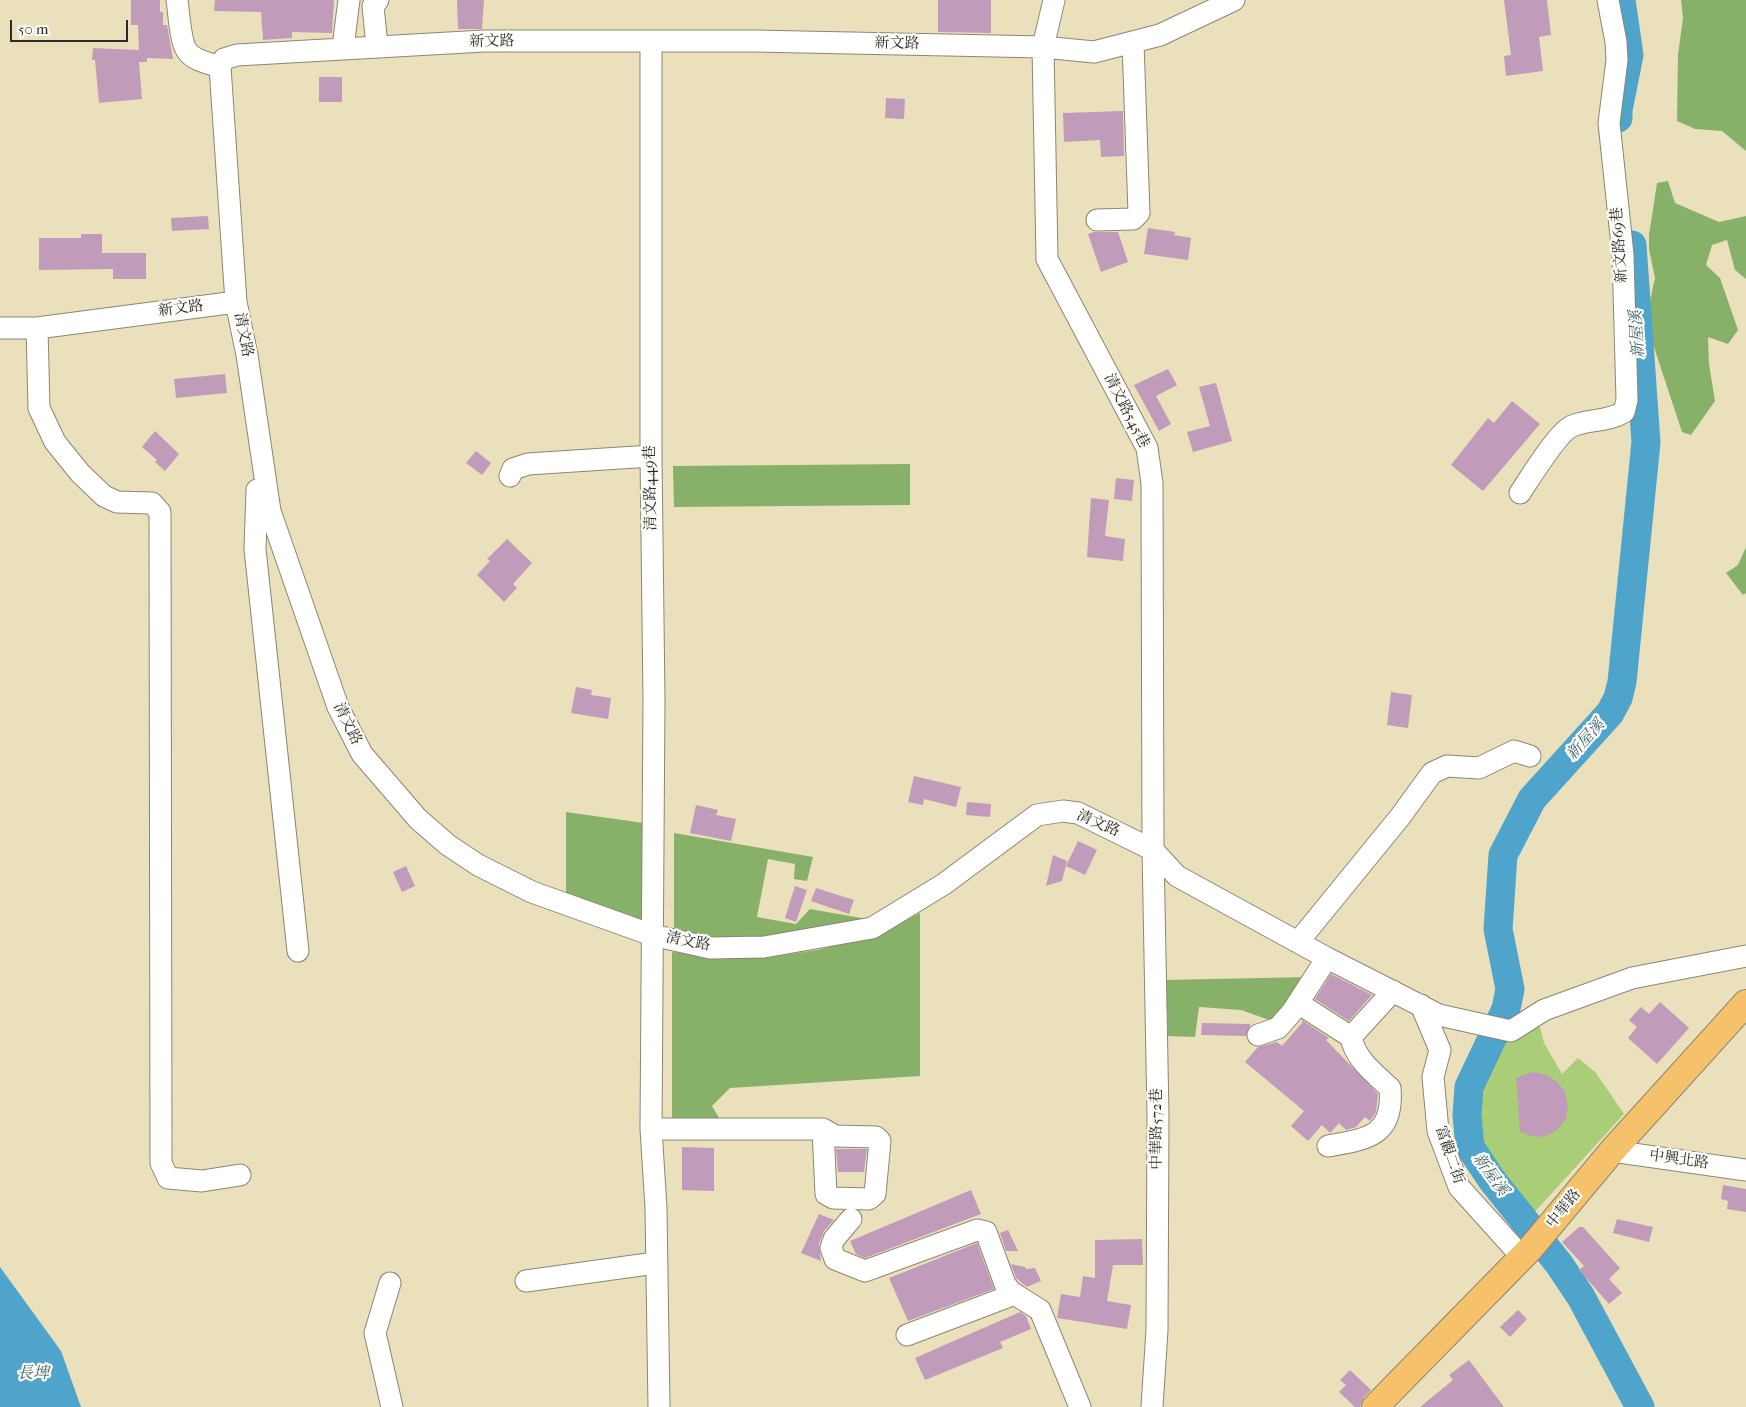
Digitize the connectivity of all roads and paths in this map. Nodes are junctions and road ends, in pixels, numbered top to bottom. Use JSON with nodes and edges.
{"nodes":[{"id":1,"x":178,"y":0,"type":"edge"},
{"id":2,"x":349,"y":0,"type":"edge"},
{"id":3,"x":378,"y":0,"type":"edge"},
{"id":4,"x":1054,"y":0,"type":"edge"},
{"id":5,"x":1234,"y":0,"type":"edge"},
{"id":6,"x":1608,"y":0,"type":"edge"},
{"id":7,"x":651,"y":41,"type":"junction"},
{"id":8,"x":1133,"y":43,"type":"junction"},
{"id":9,"x":377,"y":46,"type":"junction"},
{"id":10,"x":343,"y":47,"type":"junction"},
{"id":11,"x":1043,"y":47,"type":"junction"},
{"id":12,"x":220,"y":67,"type":"junction"},
{"id":13,"x":1097,"y":220,"type":"dead end"},
{"id":14,"x":236,"y":302,"type":"junction"},
{"id":15,"x":0,"y":328,"type":"edge"},
{"id":16,"x":37,"y":328,"type":"junction"},
{"id":17,"x":259,"y":440,"type":"junction"},
{"id":18,"x":651,"y":456,"type":"junction"},
{"id":19,"x":510,"y":476,"type":"dead end"},
{"id":20,"x":1520,"y":493,"type":"dead end"},
{"id":21,"x":1530,"y":756,"type":"dead end"},
{"id":22,"x":1153,"y":850,"type":"junction"},
{"id":23,"x":652,"y":935,"type":"junction"},
{"id":24,"x":1298,"y":942,"type":"junction"},
{"id":25,"x":298,"y":950,"type":"dead end"},
{"id":26,"x":1746,"y":956,"type":"edge"},
{"id":27,"x":1327,"y":958,"type":"junction"},
{"id":28,"x":1393,"y":991,"type":"junction"},
{"id":29,"x":1298,"y":1003,"type":"junction"},
{"id":30,"x":1746,"y":1003,"type":"edge"},
{"id":31,"x":1421,"y":1005,"type":"junction"},
{"id":32,"x":1258,"y":1035,"type":"dead end"},
{"id":33,"x":1351,"y":1036,"type":"junction"},
{"id":34,"x":651,"y":1129,"type":"junction"},
{"id":35,"x":823,"y":1130,"type":"dead end"},
{"id":36,"x":1328,"y":1146,"type":"dead end"},
{"id":37,"x":1612,"y":1151,"type":"junction"},
{"id":38,"x":1746,"y":1170,"type":"edge"},
{"id":39,"x":240,"y":1175,"type":"dead end"},
{"id":40,"x":851,"y":1219,"type":"dead end"},
{"id":41,"x":1533,"y":1245,"type":"junction"},
{"id":42,"x":655,"y":1264,"type":"junction"},
{"id":43,"x":526,"y":1281,"type":"dead end"},
{"id":44,"x":390,"y":1283,"type":"dead end"},
{"id":45,"x":1015,"y":1294,"type":"junction"},
{"id":46,"x":907,"y":1335,"type":"dead end"},
{"id":47,"x":392,"y":1407,"type":"edge"},
{"id":48,"x":659,"y":1407,"type":"edge"},
{"id":49,"x":1080,"y":1407,"type":"edge"},
{"id":50,"x":1152,"y":1407,"type":"edge"},
{"id":51,"x":1375,"y":1407,"type":"edge"}],
"edges":[{"from":1,"to":12,"type":"street"},
{"from":2,"to":10,"type":"street"},
{"from":3,"to":9,"type":"street"},
{"from":4,"to":11,"type":"street","name":"清文路545巷"},
{"from":5,"to":8,"type":"street","name":"新文路"},
{"from":6,"to":20,"type":"street","name":"新文路69巷"},
{"from":7,"to":9,"type":"street","name":"新文路"},
{"from":7,"to":11,"type":"street","name":"新文路"},
{"from":7,"to":18,"type":"street","name":"清文路449巷"},
{"from":8,"to":11,"type":"street","name":"新文路"},
{"from":8,"to":13,"type":"street"},
{"from":9,"to":10,"type":"street","name":"新文路"},
{"from":10,"to":12,"type":"street","name":"新文路"},
{"from":11,"to":22,"type":"street","name":"清文路545巷"},
{"from":12,"to":14,"type":"street"},
{"from":14,"to":16,"type":"street","name":"新文路"},
{"from":14,"to":17,"type":"street","name":"清文路"},
{"from":15,"to":16,"type":"street","name":"新文路"},
{"from":16,"to":39,"type":"street"},
{"from":17,"to":23,"type":"street","name":"清文路"},
{"from":17,"to":25,"type":"street"},
{"from":18,"to":19,"type":"street"},
{"from":18,"to":23,"type":"street","name":"清文路449巷"},
{"from":21,"to":24,"type":"street"},
{"from":22,"to":23,"type":"street","name":"清文路"},
{"from":22,"to":24,"type":"street","name":"清文路"},
{"from":22,"to":50,"type":"street","name":"中華路572巷"},
{"from":23,"to":34,"type":"street","name":"清文路449巷"},
{"from":24,"to":27,"type":"street","name":"清文路"},
{"from":26,"to":31,"type":"street","name":"清文路"},
{"from":27,"to":28,"type":"street","name":"清文路"},
{"from":27,"to":29,"type":"street"},
{"from":28,"to":31,"type":"street","name":"清文路"},
{"from":28,"to":33,"type":"street"},
{"from":29,"to":32,"type":"street"},
{"from":29,"to":33,"type":"street"},
{"from":30,"to":37,"type":"main road","name":"中華路"},
{"from":31,"to":41,"type":"street","name":"富觀二街"},
{"from":33,"to":36,"type":"street"},
{"from":34,"to":35,"type":"street"},
{"from":34,"to":42,"type":"street","name":"清文路449巷"},
{"from":37,"to":38,"type":"street","name":"中興北路"},
{"from":37,"to":41,"type":"main road","name":"中華路"},
{"from":40,"to":45,"type":"street"},
{"from":41,"to":51,"type":"main road","name":"中華路"},
{"from":42,"to":43,"type":"street"},
{"from":42,"to":48,"type":"street","name":"清文路449巷"},
{"from":44,"to":47,"type":"street"},
{"from":45,"to":46,"type":"street"},
{"from":45,"to":49,"type":"street"}]}
